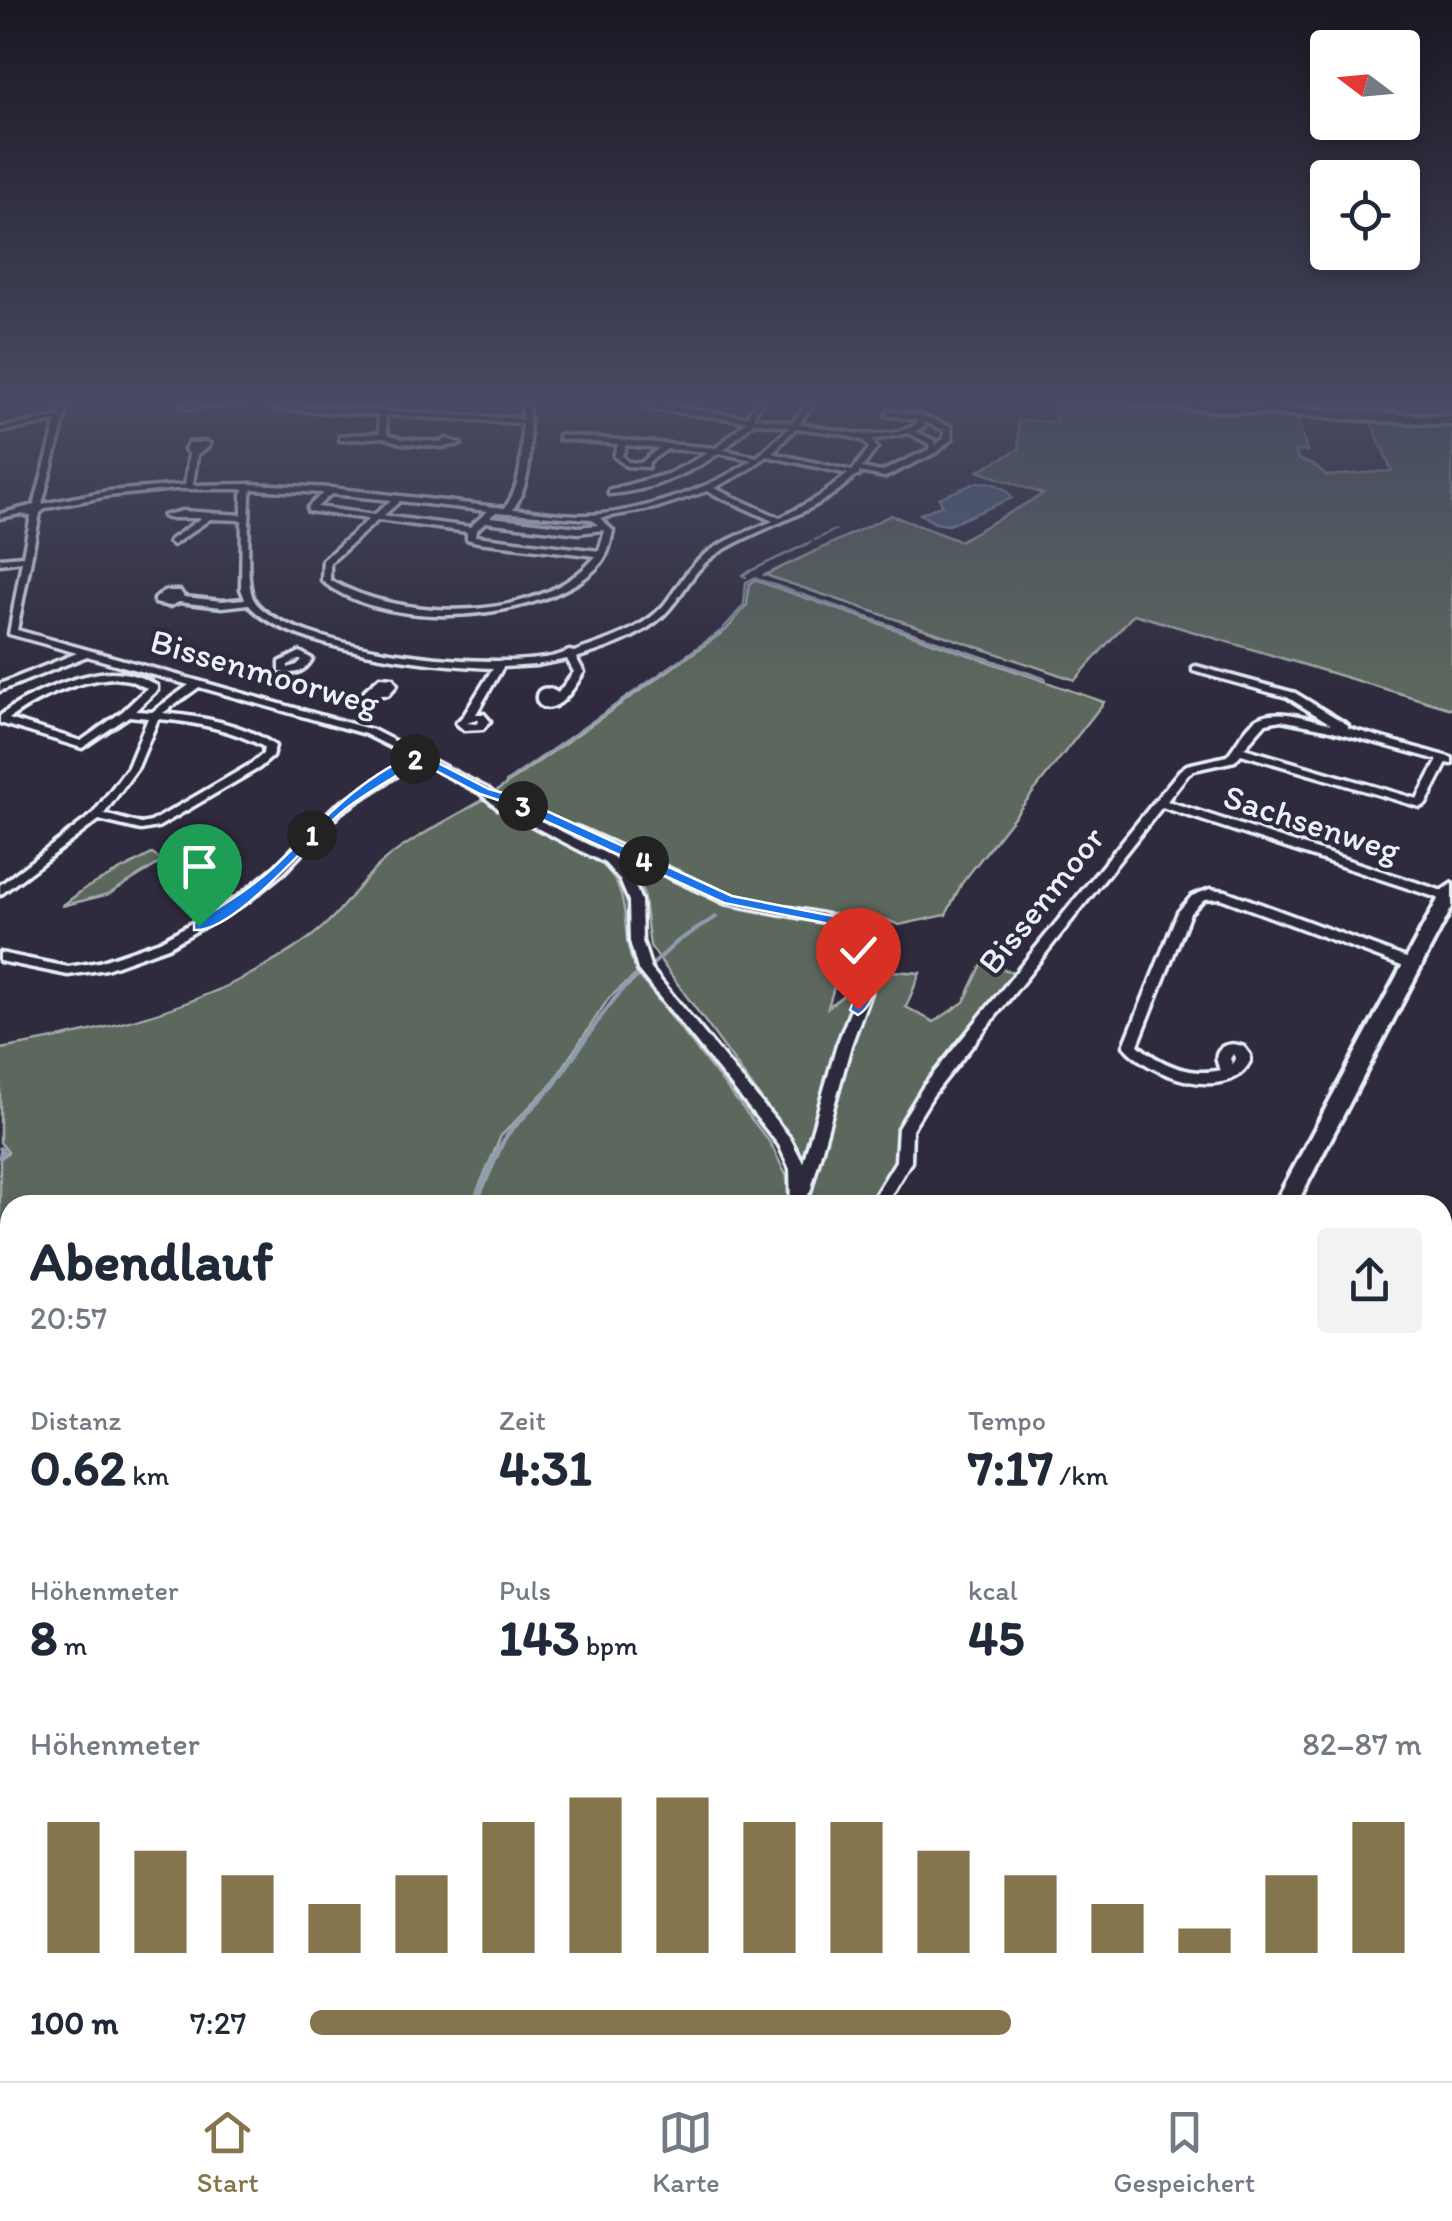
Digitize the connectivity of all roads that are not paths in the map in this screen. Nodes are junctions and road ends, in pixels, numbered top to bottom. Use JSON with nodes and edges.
{"nodes":[{"id":1,"x":40,"y":499,"type":"edge"},
{"id":2,"x":105,"y":499,"type":"edge"},
{"id":3,"x":248,"y":499,"type":"edge"},
{"id":4,"x":321,"y":499,"type":"edge"},
{"id":5,"x":397,"y":499,"type":"edge"},
{"id":6,"x":409,"y":499,"type":"edge"},
{"id":7,"x":516,"y":499,"type":"edge"},
{"id":8,"x":674,"y":499,"type":"edge"},
{"id":9,"x":730,"y":499,"type":"edge"},
{"id":10,"x":824,"y":499,"type":"edge"},
{"id":11,"x":38,"y":508,"type":"junction"},
{"id":12,"x":494,"y":508,"type":"junction"},
{"id":13,"x":508,"y":510,"type":"junction"},
{"id":14,"x":181,"y":515,"type":"dead end"},
{"id":15,"x":4,"y":516,"type":"edge"},
{"id":16,"x":206,"y":517,"type":"junction"},
{"id":17,"x":246,"y":517,"type":"junction"},
{"id":18,"x":588,"y":517,"type":"junction"},
{"id":19,"x":375,"y":518,"type":"junction"},
{"id":20,"x":484,"y":519,"type":"junction"},
{"id":21,"x":781,"y":521,"type":"junction"},
{"id":22,"x":604,"y":527,"type":"junction"},
{"id":23,"x":472,"y":530,"type":"junction"},
{"id":24,"x":173,"y":542,"type":"dead end"},
{"id":25,"x":602,"y":554,"type":"junction"},
{"id":26,"x":28,"y":558,"type":"junction"},
{"id":27,"x":0,"y":561,"type":"edge"},
{"id":28,"x":179,"y":598,"type":"dead end"},
{"id":29,"x":248,"y":601,"type":"junction"},
{"id":30,"x":12,"y":632,"type":"junction"},
{"id":31,"x":322,"y":638,"type":"junction"},
{"id":32,"x":1,"y":646,"type":"edge"},
{"id":33,"x":89,"y":652,"type":"junction"},
{"id":34,"x":569,"y":654,"type":"junction"},
{"id":35,"x":300,"y":655,"type":"dead end"},
{"id":36,"x":402,"y":658,"type":"junction"},
{"id":37,"x":500,"y":665,"type":"junction"},
{"id":38,"x":1196,"y":668,"type":"dead end"},
{"id":39,"x":380,"y":680,"type":"dead end"},
{"id":40,"x":197,"y":684,"type":"junction"},
{"id":41,"x":0,"y":688,"type":"edge"},
{"id":42,"x":558,"y":697,"type":"dead end"},
{"id":43,"x":127,"y":712,"type":"junction"},
{"id":44,"x":154,"y":715,"type":"junction"},
{"id":45,"x":469,"y":716,"type":"dead end"},
{"id":46,"x":1323,"y":721,"type":"junction"},
{"id":47,"x":1239,"y":750,"type":"junction"},
{"id":48,"x":419,"y":756,"type":"junction"},
{"id":49,"x":1448,"y":760,"type":"edge"},
{"id":50,"x":484,"y":792,"type":"junction"},
{"id":51,"x":1158,"y":802,"type":"junction"},
{"id":52,"x":98,"y":816,"type":"junction"},
{"id":53,"x":0,"y":891,"type":"edge"},
{"id":54,"x":1450,"y":893,"type":"edge"},
{"id":55,"x":0,"y":957,"type":"edge"},
{"id":56,"x":1412,"y":965,"type":"junction"},
{"id":57,"x":1238,"y":1068,"type":"dead end"},
{"id":58,"x":799,"y":1195,"type":"edge"},
{"id":59,"x":802,"y":1195,"type":"edge"},
{"id":60,"x":883,"y":1195,"type":"edge"},
{"id":61,"x":1291,"y":1195,"type":"edge"}],
"edges":[{"from":1,"to":11,"type":"street"},
{"from":2,"to":11,"type":"street"},
{"from":3,"to":17,"type":"street"},
{"from":4,"to":19,"type":"street"},
{"from":5,"to":19,"type":"street"},
{"from":6,"to":12,"type":"street"},
{"from":7,"to":13,"type":"street"},
{"from":8,"to":18,"type":"street"},
{"from":9,"to":21,"type":"street"},
{"from":10,"to":21,"type":"street"},
{"from":11,"to":15,"type":"street"},
{"from":11,"to":26,"type":"street"},
{"from":12,"to":13,"type":"street"},
{"from":12,"to":20,"type":"street"},
{"from":13,"to":18,"type":"street"},
{"from":14,"to":16,"type":"street"},
{"from":16,"to":17,"type":"street"},
{"from":16,"to":24,"type":"street"},
{"from":17,"to":29,"type":"street"},
{"from":18,"to":22,"type":"street"},
{"from":19,"to":23,"type":"street"},
{"from":19,"to":25,"type":"street"},
{"from":20,"to":22,"type":"street"},
{"from":20,"to":23,"type":"street"},
{"from":21,"to":34,"type":"street"},
{"from":22,"to":25,"type":"street"},
{"from":23,"to":25,"type":"street"},
{"from":26,"to":27,"type":"street"},
{"from":26,"to":30,"type":"street"},
{"from":28,"to":29,"type":"street"},
{"from":29,"to":31,"type":"street"},
{"from":30,"to":32,"type":"street"},
{"from":30,"to":33,"type":"street","name":"Bissenmoorweg"},
{"from":31,"to":35,"type":"street"},
{"from":31,"to":36,"type":"street"},
{"from":33,"to":40,"type":"street","name":"Bissenmoorweg"},
{"from":33,"to":41,"type":"street"},
{"from":34,"to":37,"type":"street"},
{"from":34,"to":42,"type":"street"},
{"from":36,"to":37,"type":"street"},
{"from":36,"to":39,"type":"street"},
{"from":37,"to":45,"type":"street"},
{"from":38,"to":46,"type":"street","name":"Bissenmoor"},
{"from":40,"to":44,"type":"street"},
{"from":40,"to":48,"type":"street","name":"Bissenmoorweg"},
{"from":43,"to":43,"type":"street"},
{"from":43,"to":44,"type":"street"},
{"from":44,"to":52,"type":"street"},
{"from":44,"to":52,"type":"street"},
{"from":46,"to":47,"type":"street","name":"Bissenmoor"},
{"from":46,"to":49,"type":"street","name":"Bissenmoor"},
{"from":47,"to":49,"type":"street"},
{"from":47,"to":51,"type":"street","name":"Bissenmoor"},
{"from":48,"to":50,"type":"street","name":"Bissenmoorweg"},
{"from":48,"to":55,"type":"street"},
{"from":50,"to":58,"type":"street","name":"Bissenmoorweg"},
{"from":50,"to":59,"type":"street"},
{"from":51,"to":54,"type":"street","name":"Sachsenweg"},
{"from":51,"to":60,"type":"street","name":"Bissenmoor"},
{"from":52,"to":53,"type":"street"},
{"from":54,"to":56,"type":"street"},
{"from":56,"to":57,"type":"street"},
{"from":56,"to":61,"type":"street"}]}
